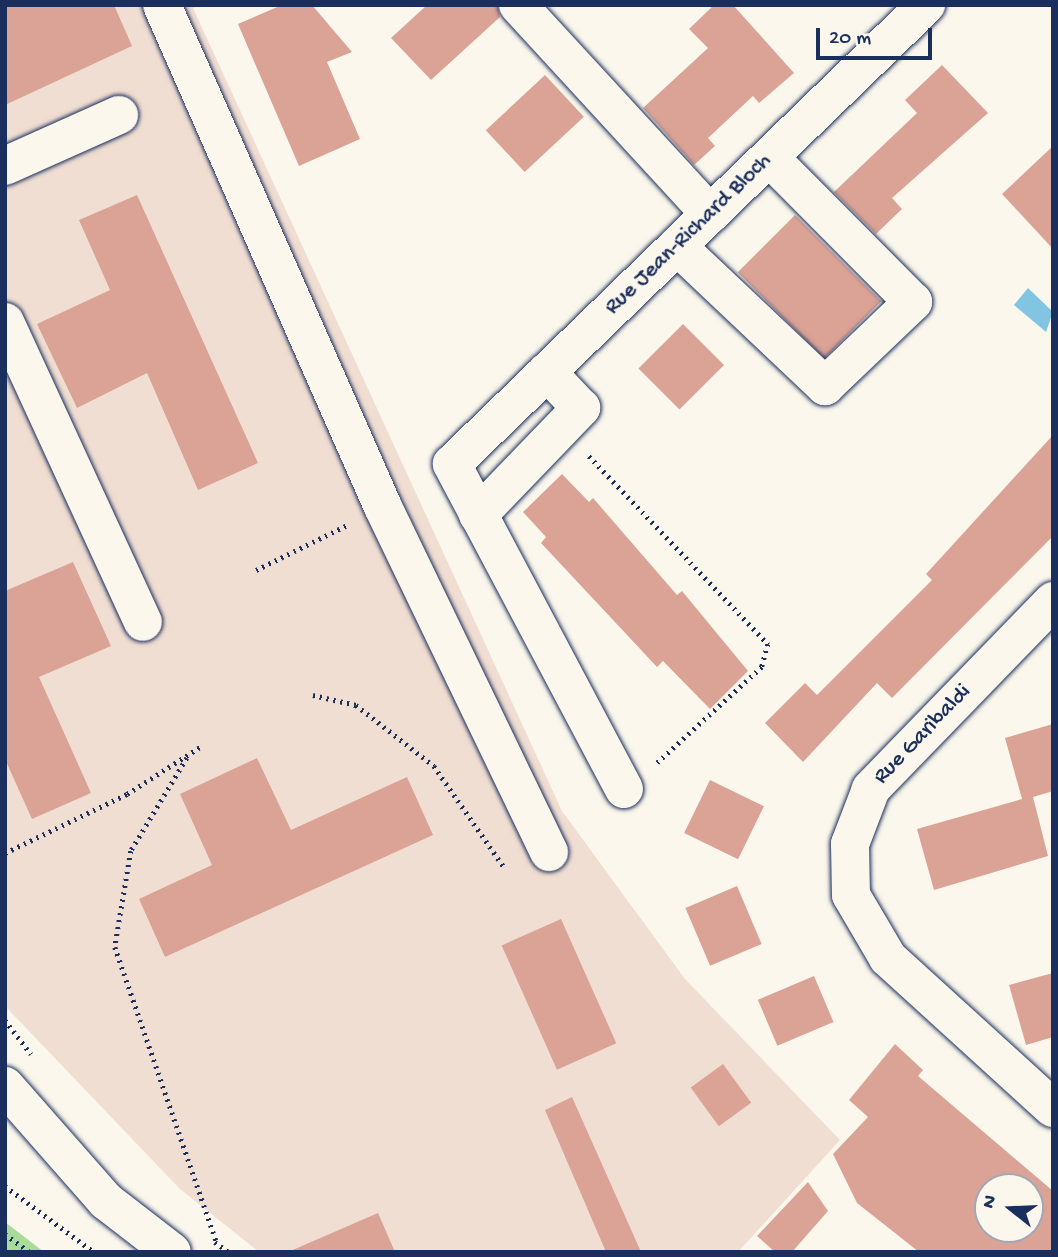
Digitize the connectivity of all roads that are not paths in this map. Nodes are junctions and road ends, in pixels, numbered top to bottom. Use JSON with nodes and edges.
{"nodes":[{"id":1,"x":162,"y":5,"type":"edge"},
{"id":2,"x":517,"y":5,"type":"edge"},
{"id":3,"x":926,"y":5,"type":"edge"},
{"id":4,"x":119,"y":116,"type":"dead end"},
{"id":5,"x":769,"y":157,"type":"junction"},
{"id":6,"x":5,"y":166,"type":"edge"},
{"id":7,"x":710,"y":214,"type":"junction"},
{"id":8,"x":677,"y":246,"type":"junction"},
{"id":9,"x":5,"y":322,"type":"edge"},
{"id":10,"x":547,"y":372,"type":"junction"},
{"id":11,"x":478,"y":515,"type":"junction"},
{"id":12,"x":1053,"y":601,"type":"edge"},
{"id":13,"x":143,"y":622,"type":"dead end"},
{"id":14,"x":624,"y":789,"type":"road end"},
{"id":15,"x":549,"y":852,"type":"dead end"},
{"id":16,"x":5,"y":1086,"type":"edge"},
{"id":17,"x":1053,"y":1108,"type":"edge"},
{"id":18,"x":172,"y":1252,"type":"edge"}],
"edges":[{"from":1,"to":15,"type":"street"},
{"from":2,"to":7,"type":"street"},
{"from":3,"to":5,"type":"street","name":"Rue Jean-Richard Bloch"},
{"from":4,"to":6,"type":"street"},
{"from":5,"to":7,"type":"street","name":"Rue Jean-Richard Bloch"},
{"from":5,"to":8,"type":"street"},
{"from":7,"to":8,"type":"street","name":"Rue Jean-Richard Bloch"},
{"from":8,"to":10,"type":"street","name":"Rue Jean-Richard Bloch"},
{"from":9,"to":13,"type":"street"},
{"from":10,"to":11,"type":"street","name":"Rue Jean-Richard Bloch"},
{"from":10,"to":11,"type":"street"},
{"from":11,"to":14,"type":"street"},
{"from":12,"to":17,"type":"street","name":"Rue Garibaldi"},
{"from":16,"to":18,"type":"street"}]}
